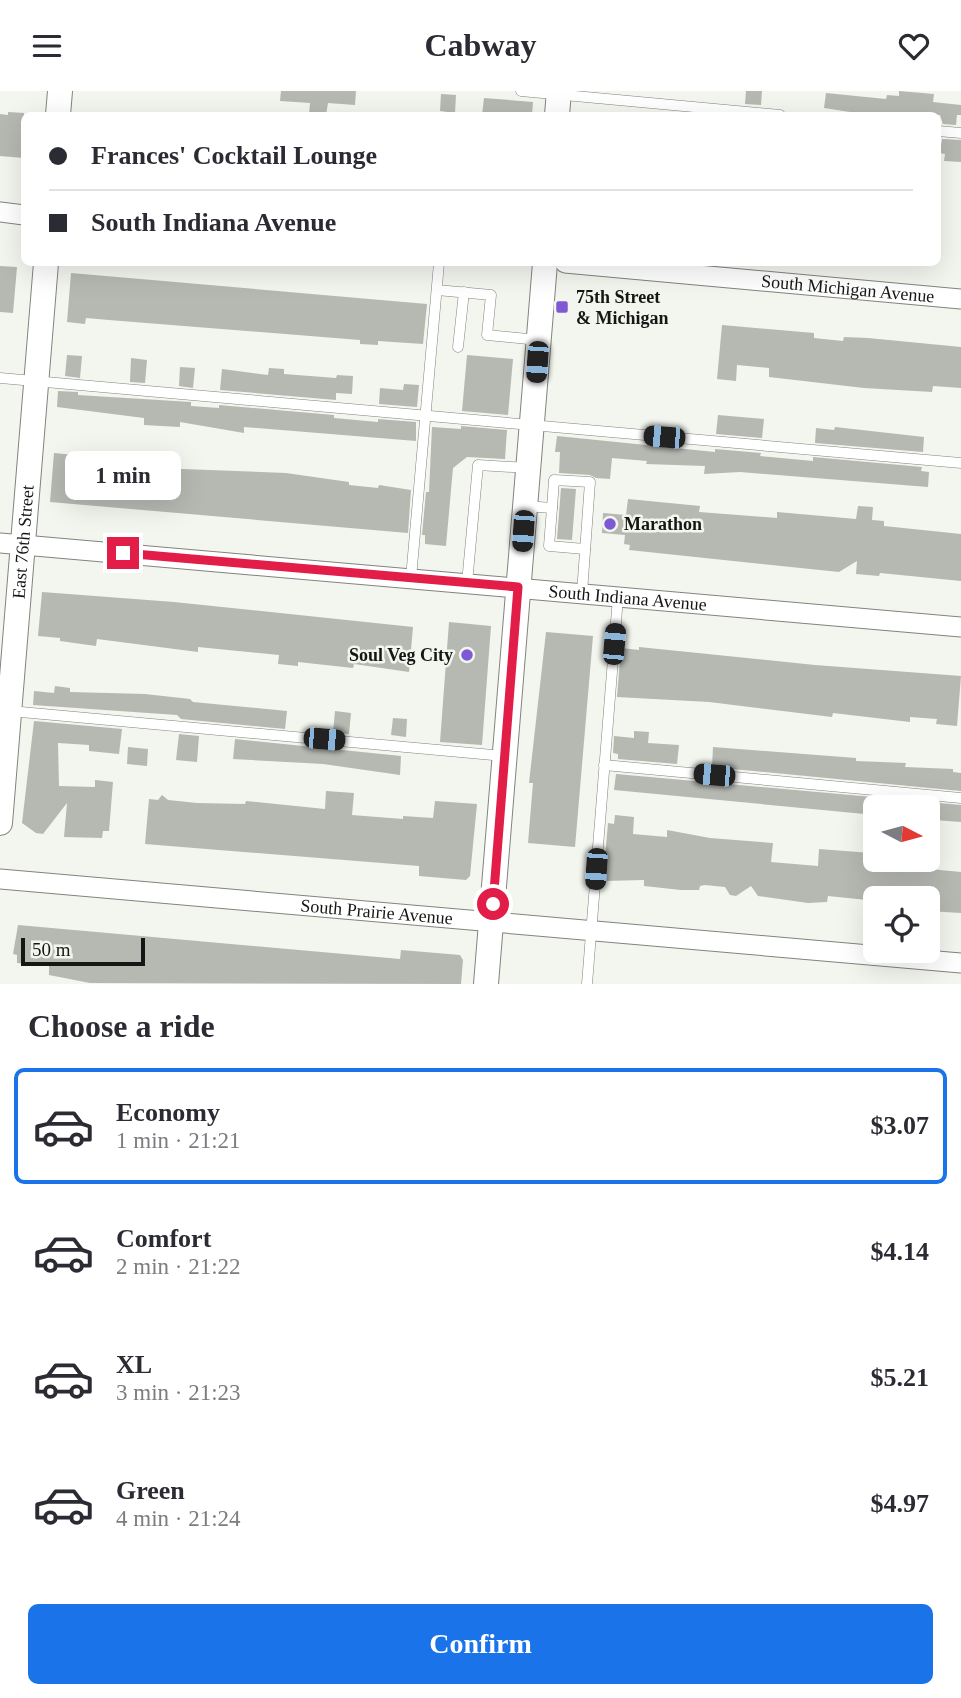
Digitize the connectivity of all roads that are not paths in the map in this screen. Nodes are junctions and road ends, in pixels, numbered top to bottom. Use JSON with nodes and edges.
{"nodes":[{"id":1,"x":60,"y":91,"type":"edge"},
{"id":2,"x":521,"y":91,"type":"edge"},
{"id":3,"x":558,"y":100,"type":"edge"},
{"id":4,"x":58,"y":112,"type":"edge"},
{"id":5,"x":736,"y":112,"type":"edge"},
{"id":6,"x":941,"y":131,"type":"edge"},
{"id":7,"x":961,"y":133,"type":"edge"},
{"id":8,"x":0,"y":212,"type":"edge"},
{"id":9,"x":21,"y":215,"type":"edge"},
{"id":10,"x":46,"y":266,"type":"edge"},
{"id":11,"x":439,"y":266,"type":"edge"},
{"id":12,"x":545,"y":266,"type":"edge"},
{"id":13,"x":598,"y":266,"type":"edge"},
{"id":14,"x":437,"y":290,"type":"junction"},
{"id":15,"x":464,"y":292,"type":"junction"},
{"id":16,"x":961,"y":299,"type":"edge"},
{"id":17,"x":538,"y":340,"type":"junction"},
{"id":18,"x":458,"y":347,"type":"dead end"},
{"id":19,"x":0,"y":378,"type":"edge"},
{"id":20,"x":36,"y":381,"type":"junction"},
{"id":21,"x":425,"y":416,"type":"junction"},
{"id":22,"x":531,"y":426,"type":"junction"},
{"id":23,"x":961,"y":463,"type":"edge"},
{"id":24,"x":528,"y":468,"type":"junction"},
{"id":25,"x":525,"y":506,"type":"junction"},
{"id":26,"x":552,"y":508,"type":"junction"},
{"id":27,"x":11,"y":544,"type":"edge"},
{"id":28,"x":585,"y":549,"type":"junction"},
{"id":29,"x":411,"y":578,"type":"junction"},
{"id":30,"x":467,"y":583,"type":"junction"},
{"id":31,"x":518,"y":587,"type":"junction"},
{"id":32,"x":582,"y":593,"type":"junction"},
{"id":33,"x":618,"y":597,"type":"junction"},
{"id":34,"x":961,"y":627,"type":"edge"},
{"id":35,"x":5,"y":711,"type":"edge"},
{"id":36,"x":505,"y":756,"type":"junction"},
{"id":37,"x":604,"y":765,"type":"junction"},
{"id":38,"x":961,"y":798,"type":"edge"},
{"id":39,"x":0,"y":823,"type":"edge"},
{"id":40,"x":0,"y":879,"type":"edge"},
{"id":41,"x":491,"y":922,"type":"junction"},
{"id":42,"x":591,"y":930,"type":"junction"},
{"id":43,"x":961,"y":963,"type":"edge"},
{"id":44,"x":486,"y":984,"type":"edge"},
{"id":45,"x":587,"y":984,"type":"edge"}],
"edges":[{"from":1,"to":4,"type":"street"},
{"from":2,"to":3,"type":"lane"},
{"from":3,"to":5,"type":"lane"},
{"from":6,"to":7,"type":"lane"},
{"from":8,"to":9,"type":"street"},
{"from":10,"to":20,"type":"street","name":"East 76th Street"},
{"from":11,"to":14,"type":"lane"},
{"from":12,"to":17,"type":"street"},
{"from":13,"to":16,"type":"street","name":"South Michigan Avenue"},
{"from":14,"to":15,"type":"lane"},
{"from":14,"to":21,"type":"lane"},
{"from":15,"to":17,"type":"lane"},
{"from":15,"to":18,"type":"lane"},
{"from":17,"to":22,"type":"street"},
{"from":19,"to":20,"type":"lane"},
{"from":20,"to":21,"type":"lane"},
{"from":20,"to":27,"type":"street","name":"East 76th Street"},
{"from":21,"to":22,"type":"lane"},
{"from":21,"to":29,"type":"lane"},
{"from":22,"to":23,"type":"lane"},
{"from":22,"to":24,"type":"street"},
{"from":24,"to":25,"type":"street"},
{"from":24,"to":30,"type":"lane"},
{"from":25,"to":26,"type":"lane"},
{"from":25,"to":31,"type":"street"},
{"from":26,"to":28,"type":"lane"},
{"from":26,"to":28,"type":"lane"},
{"from":27,"to":29,"type":"street","name":"South Indiana Avenue"},
{"from":27,"to":35,"type":"street","name":"East 76th Street"},
{"from":28,"to":32,"type":"lane"},
{"from":29,"to":30,"type":"street","name":"South Indiana Avenue"},
{"from":30,"to":31,"type":"street","name":"South Indiana Avenue"},
{"from":31,"to":32,"type":"street","name":"South Indiana Avenue"},
{"from":31,"to":36,"type":"street"},
{"from":32,"to":33,"type":"street","name":"South Indiana Avenue"},
{"from":33,"to":34,"type":"street","name":"South Indiana Avenue"},
{"from":33,"to":37,"type":"lane"},
{"from":35,"to":36,"type":"lane"},
{"from":35,"to":39,"type":"street","name":"East 76th Street"},
{"from":36,"to":41,"type":"street"},
{"from":37,"to":38,"type":"lane"},
{"from":37,"to":42,"type":"lane"},
{"from":40,"to":41,"type":"street","name":"South Prairie Avenue"},
{"from":41,"to":42,"type":"street","name":"South Prairie Avenue"},
{"from":41,"to":44,"type":"street"},
{"from":42,"to":43,"type":"street","name":"South Prairie Avenue"},
{"from":42,"to":45,"type":"lane"}]}
